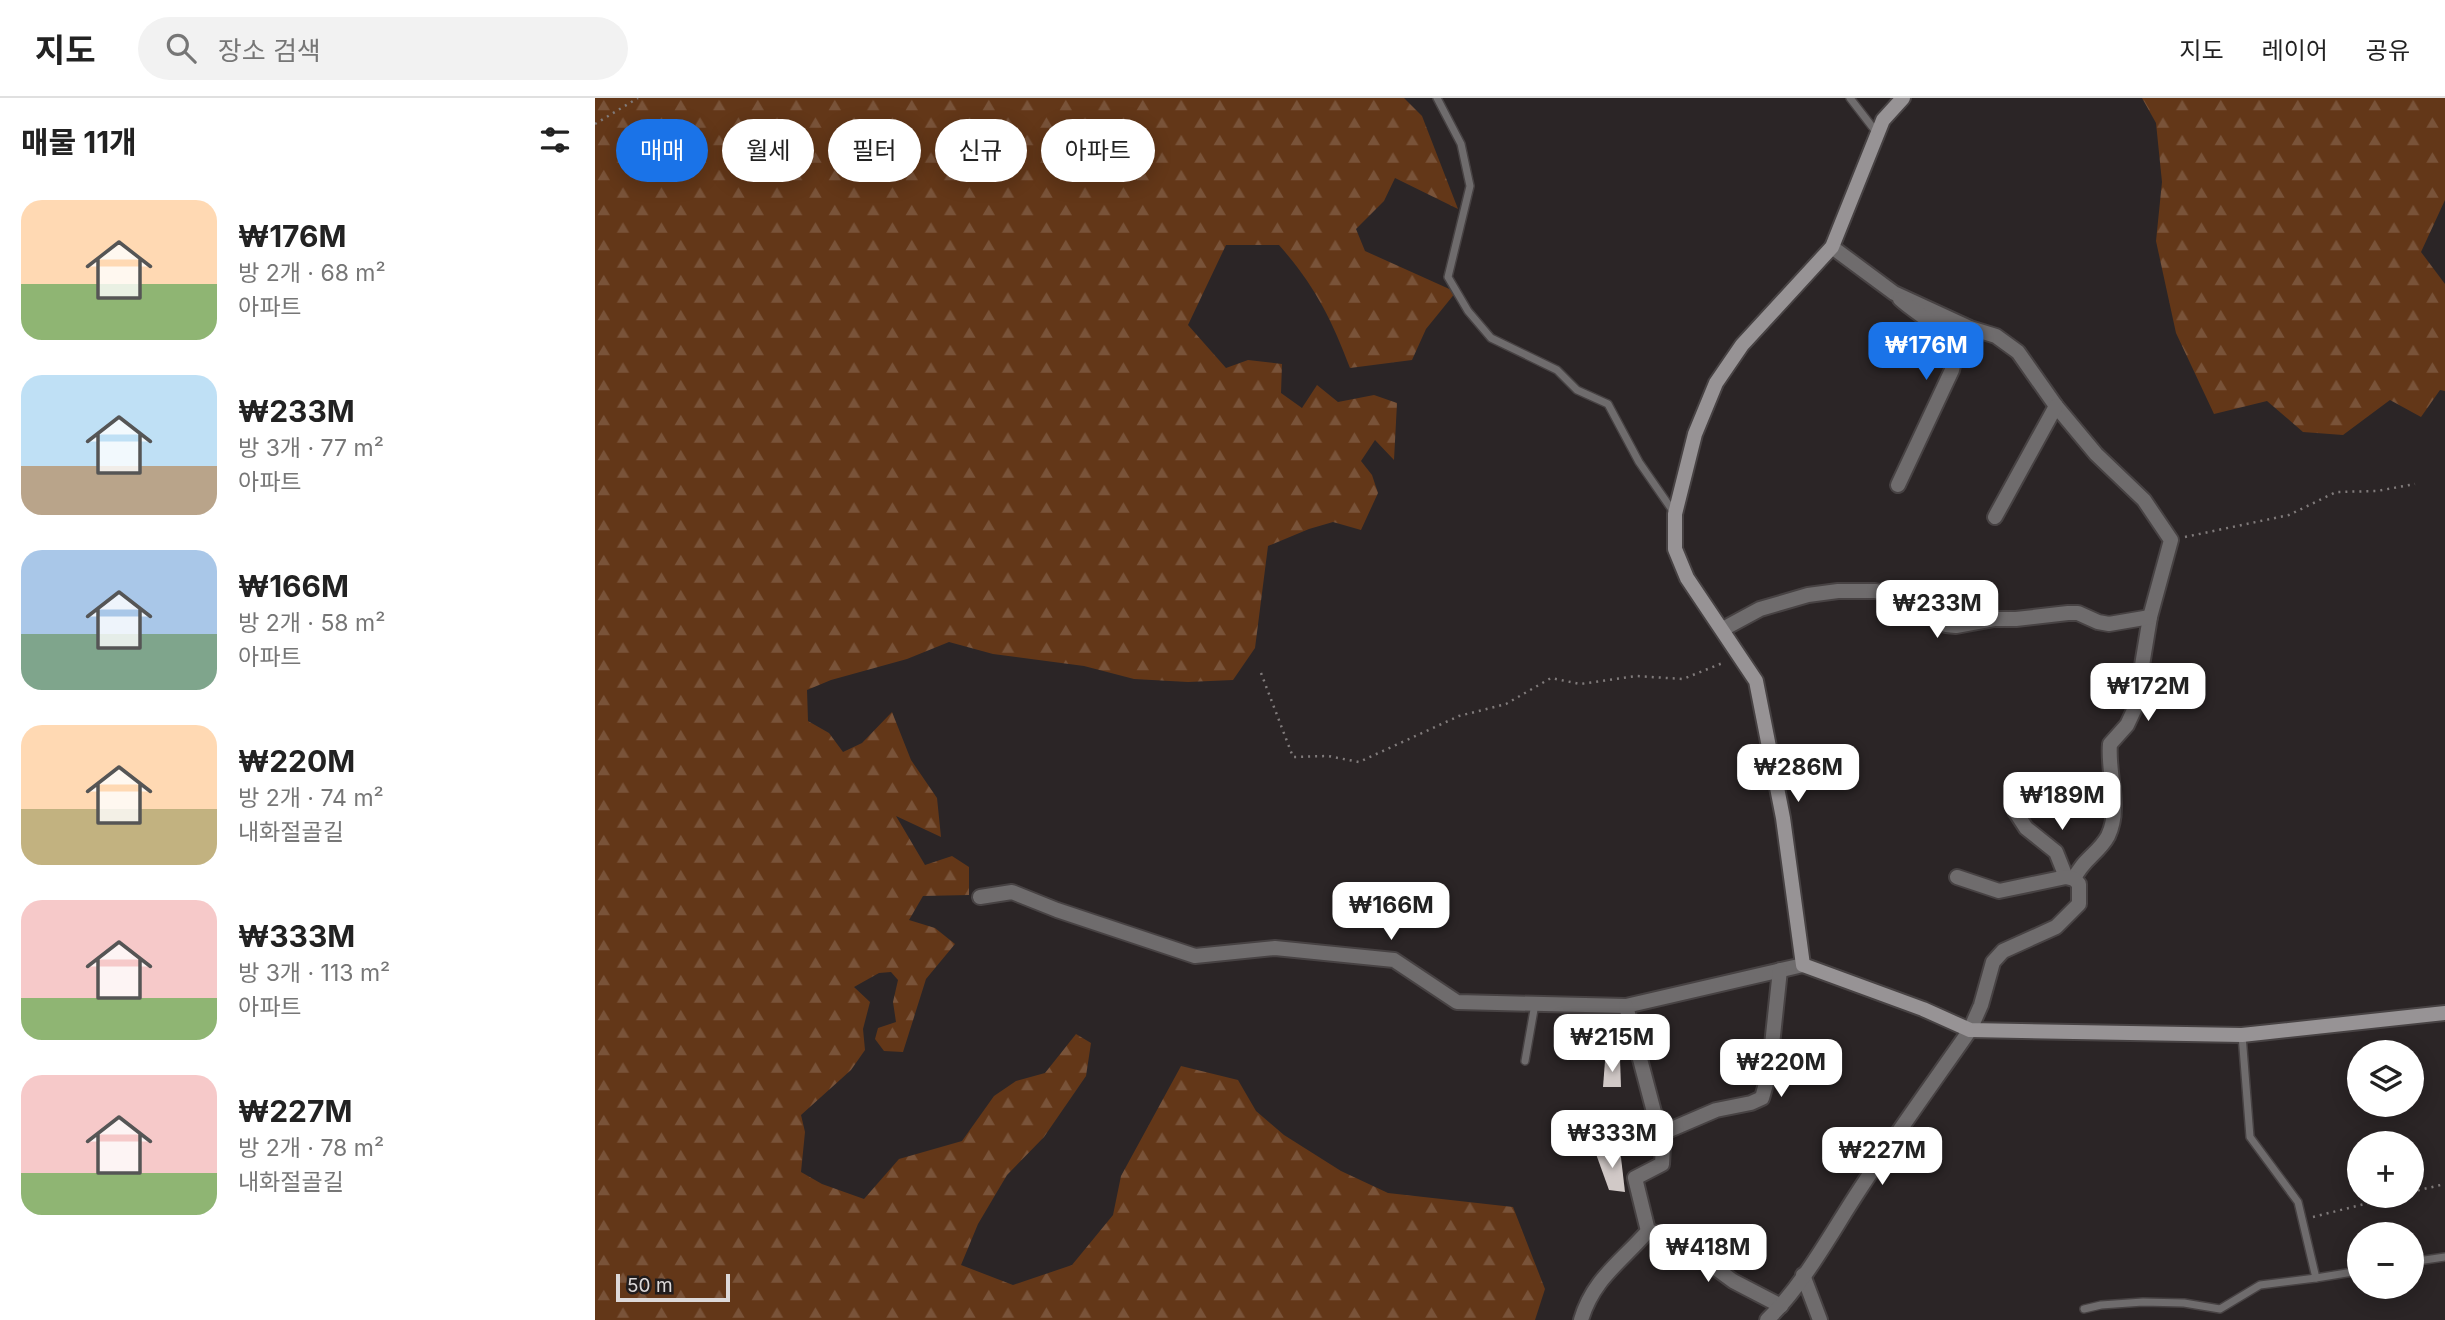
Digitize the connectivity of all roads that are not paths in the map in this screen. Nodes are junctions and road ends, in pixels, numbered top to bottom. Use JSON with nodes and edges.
{"nodes":[{"id":1,"x":1437,"y":98,"type":"edge"},
{"id":2,"x":1850,"y":98,"type":"edge"},
{"id":3,"x":1903,"y":98,"type":"edge"},
{"id":4,"x":1877,"y":134,"type":"junction"},
{"id":5,"x":1832,"y":247,"type":"junction"},
{"id":6,"x":1894,"y":293,"type":"junction"},
{"id":7,"x":2056,"y":406,"type":"junction"},
{"id":8,"x":1898,"y":485,"type":"dead end"},
{"id":9,"x":1675,"y":514,"type":"junction"},
{"id":10,"x":1995,"y":517,"type":"dead end"},
{"id":11,"x":2150,"y":617,"type":"junction"},
{"id":12,"x":1723,"y":629,"type":"junction"},
{"id":13,"x":2015,"y":811,"type":"dead end"},
{"id":14,"x":1957,"y":877,"type":"dead end"},
{"id":15,"x":2070,"y":878,"type":"junction"},
{"id":16,"x":980,"y":897,"type":"dead end"},
{"id":17,"x":1803,"y":965,"type":"junction"},
{"id":18,"x":1780,"y":970,"type":"junction"},
{"id":19,"x":1535,"y":1003,"type":"junction"},
{"id":20,"x":1626,"y":1006,"type":"junction"},
{"id":21,"x":2445,"y":1013,"type":"edge"},
{"id":22,"x":1970,"y":1030,"type":"junction"},
{"id":23,"x":2242,"y":1035,"type":"junction"},
{"id":24,"x":1524,"y":1062,"type":"dead end"},
{"id":25,"x":1660,"y":1134,"type":"junction"},
{"id":26,"x":1648,"y":1231,"type":"junction"},
{"id":27,"x":2445,"y":1257,"type":"edge"},
{"id":28,"x":2424,"y":1260,"type":"edge"},
{"id":29,"x":2347,"y":1273,"type":"edge"},
{"id":30,"x":1803,"y":1275,"type":"junction"},
{"id":31,"x":2316,"y":1278,"type":"junction"},
{"id":32,"x":1781,"y":1306,"type":"junction"},
{"id":33,"x":2084,"y":1309,"type":"dead end"},
{"id":34,"x":1581,"y":1320,"type":"edge"},
{"id":35,"x":1767,"y":1320,"type":"edge"},
{"id":36,"x":1820,"y":1320,"type":"edge"}],
"edges":[{"from":1,"to":9,"type":"lane"},
{"from":2,"to":4,"type":"lane"},
{"from":3,"to":4,"type":"street"},
{"from":4,"to":5,"type":"street"},
{"from":5,"to":6,"type":"street"},
{"from":5,"to":9,"type":"street"},
{"from":6,"to":7,"type":"street"},
{"from":6,"to":8,"type":"street"},
{"from":7,"to":10,"type":"street"},
{"from":7,"to":11,"type":"street"},
{"from":9,"to":12,"type":"street"},
{"from":11,"to":12,"type":"street"},
{"from":11,"to":15,"type":"street"},
{"from":12,"to":17,"type":"street"},
{"from":13,"to":15,"type":"street"},
{"from":14,"to":15,"type":"street"},
{"from":15,"to":22,"type":"street"},
{"from":16,"to":19,"type":"street"},
{"from":17,"to":18,"type":"street"},
{"from":17,"to":22,"type":"street"},
{"from":18,"to":20,"type":"street"},
{"from":18,"to":25,"type":"street"},
{"from":19,"to":20,"type":"street"},
{"from":19,"to":24,"type":"lane"},
{"from":20,"to":25,"type":"street"},
{"from":21,"to":23,"type":"street"},
{"from":22,"to":23,"type":"street"},
{"from":22,"to":30,"type":"street"},
{"from":23,"to":31,"type":"lane"},
{"from":25,"to":26,"type":"street"},
{"from":26,"to":32,"type":"street"},
{"from":26,"to":34,"type":"street"},
{"from":27,"to":28,"type":"lane"},
{"from":29,"to":31,"type":"lane"},
{"from":30,"to":32,"type":"street"},
{"from":30,"to":36,"type":"street"},
{"from":31,"to":33,"type":"lane"},
{"from":32,"to":35,"type":"street"}]}
